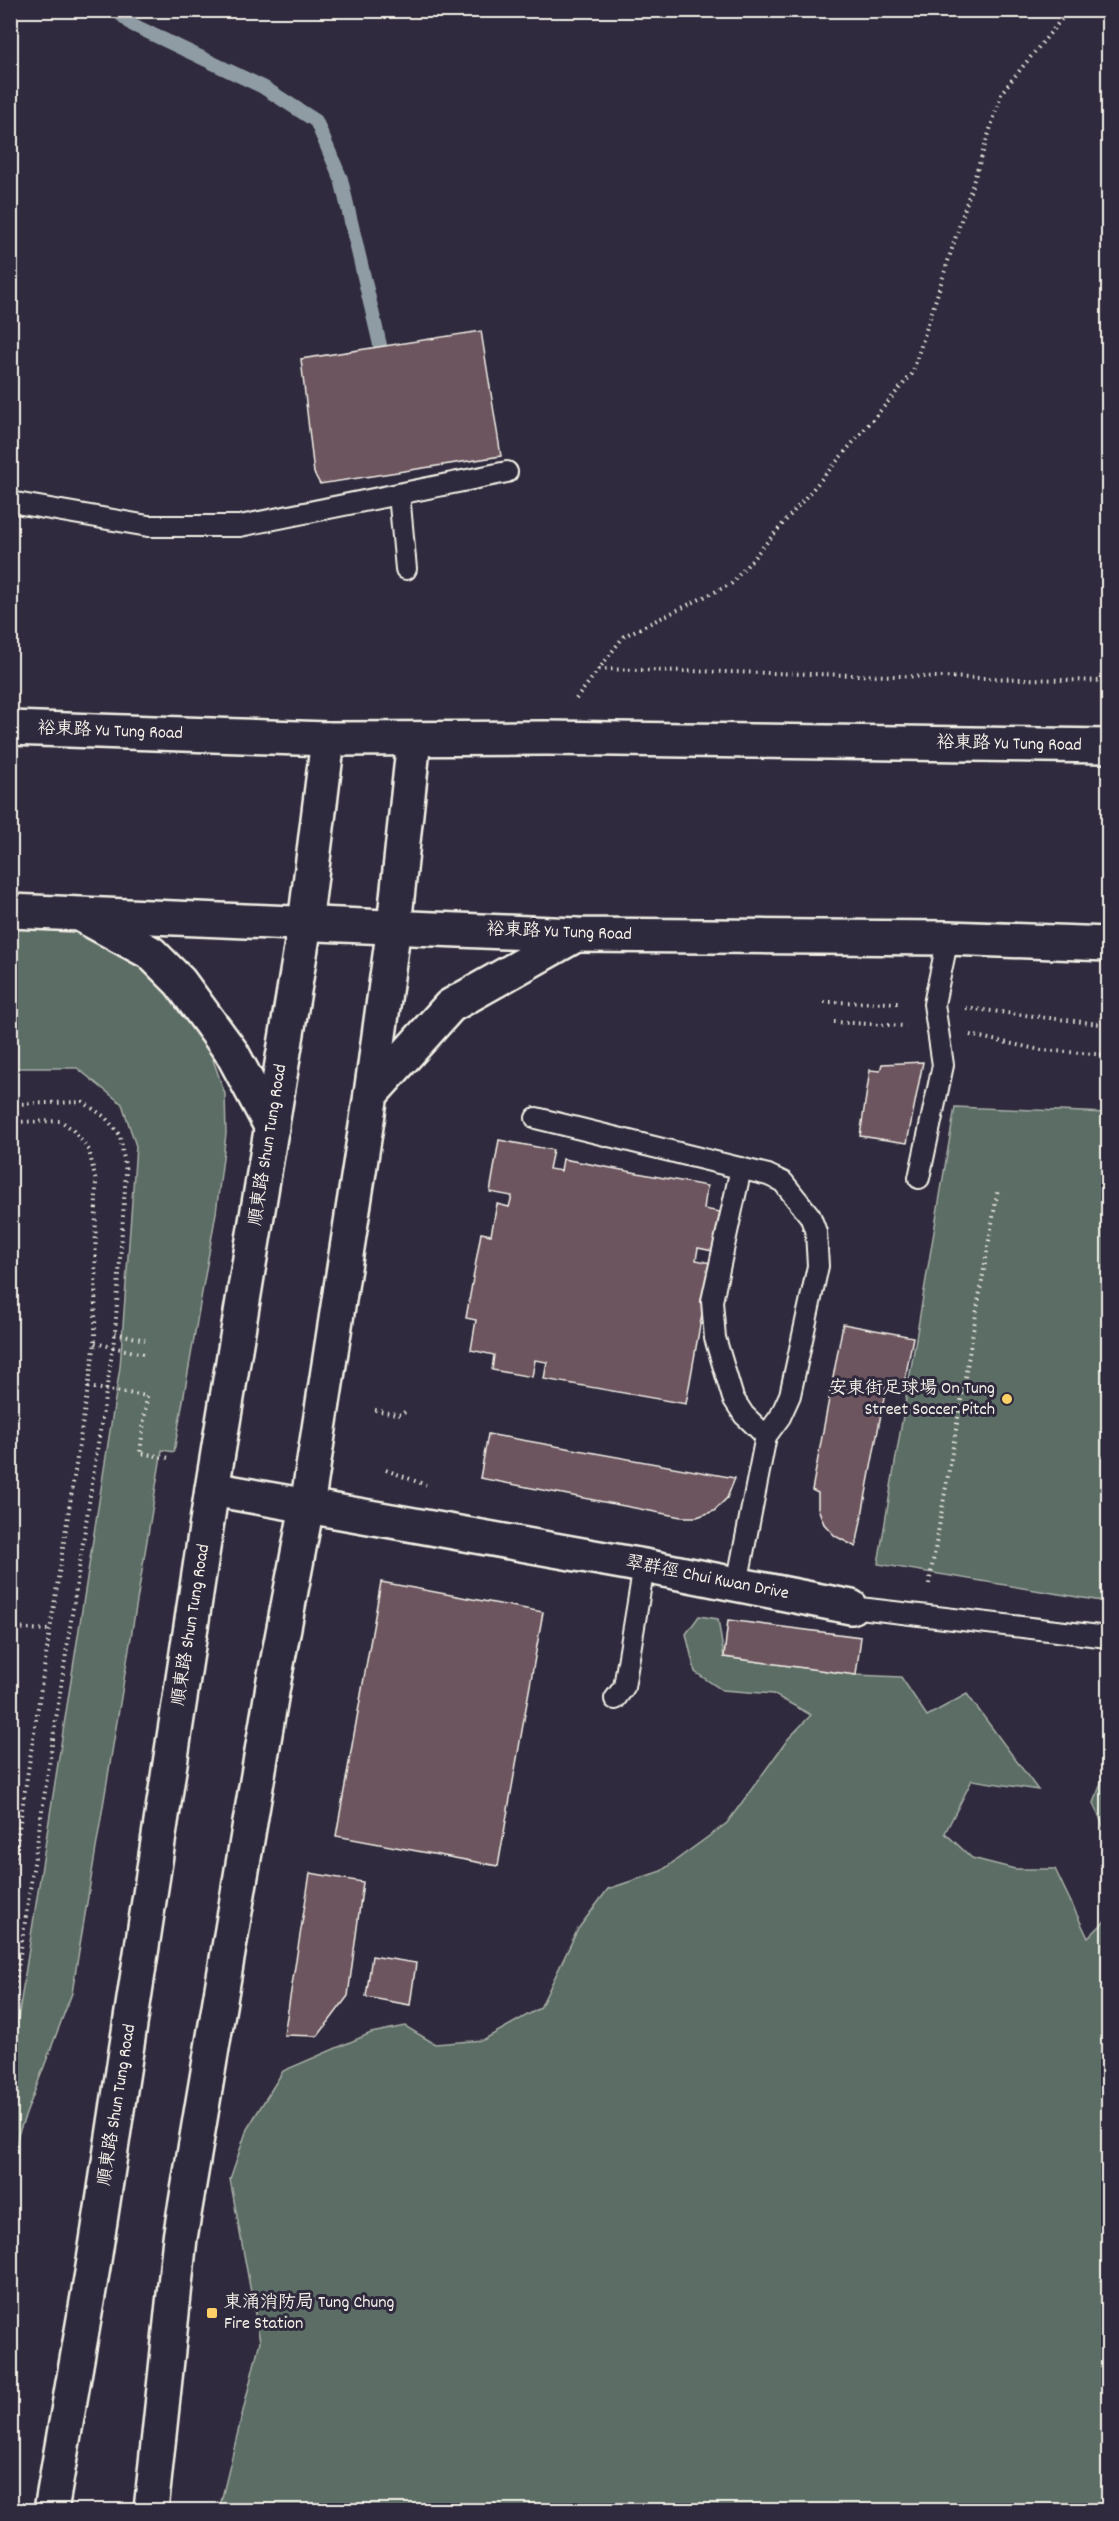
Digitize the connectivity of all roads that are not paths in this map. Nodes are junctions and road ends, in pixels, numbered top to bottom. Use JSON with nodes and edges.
{"nodes":[{"id":1,"x":507,"y":472,"type":"dead end"},
{"id":2,"x":399,"y":494,"type":"junction"},
{"id":3,"x":10,"y":502,"type":"edge"},
{"id":4,"x":406,"y":569,"type":"dead end"},
{"id":5,"x":10,"y":728,"type":"edge"},
{"id":6,"x":328,"y":739,"type":"junction"},
{"id":7,"x":414,"y":739,"type":"junction"},
{"id":8,"x":1108,"y":746,"type":"edge"},
{"id":9,"x":10,"y":911,"type":"edge"},
{"id":10,"x":79,"y":913,"type":"junction"},
{"id":11,"x":305,"y":924,"type":"junction"},
{"id":12,"x":394,"y":926,"type":"junction"},
{"id":13,"x":576,"y":935,"type":"junction"},
{"id":14,"x":948,"y":938,"type":"junction"},
{"id":15,"x":1108,"y":944,"type":"edge"},
{"id":16,"x":372,"y":1094,"type":"junction"},
{"id":17,"x":536,"y":1118,"type":"dead end"},
{"id":18,"x":272,"y":1128,"type":"junction"},
{"id":19,"x":741,"y":1168,"type":"junction"},
{"id":20,"x":919,"y":1178,"type":"dead end"},
{"id":21,"x":765,"y":1436,"type":"junction"},
{"id":22,"x":212,"y":1489,"type":"junction"},
{"id":23,"x":307,"y":1506,"type":"junction"},
{"id":24,"x":644,"y":1566,"type":"junction"},
{"id":25,"x":737,"y":1584,"type":"junction"},
{"id":26,"x":851,"y":1607,"type":"joint"},
{"id":27,"x":1108,"y":1638,"type":"edge"},
{"id":28,"x":615,"y":1699,"type":"dead end"},
{"id":29,"x":51,"y":2511,"type":"edge"},
{"id":30,"x":151,"y":2511,"type":"edge"}],
"edges":[{"from":1,"to":2,"type":"lane"},
{"from":2,"to":3,"type":"lane"},
{"from":2,"to":4,"type":"lane"},
{"from":5,"to":6,"type":"main road","name":"裕東路 Yu Tung Road"},
{"from":6,"to":7,"type":"main road","name":"裕東路 Yu Tung Road"},
{"from":6,"to":11,"type":"main road","name":"順東路 Shun Tung Road"},
{"from":7,"to":8,"type":"main road","name":"裕東路 Yu Tung Road"},
{"from":7,"to":12,"type":"main road"},
{"from":9,"to":10,"type":"main road","name":"裕東路 Yu Tung Road"},
{"from":10,"to":11,"type":"main road","name":"裕東路 Yu Tung Road"},
{"from":10,"to":18,"type":"main road"},
{"from":11,"to":12,"type":"main road","name":"裕東路 Yu Tung Road"},
{"from":11,"to":18,"type":"main road","name":"順東路 Shun Tung Road"},
{"from":12,"to":13,"type":"main road","name":"裕東路 Yu Tung Road"},
{"from":12,"to":16,"type":"main road"},
{"from":13,"to":14,"type":"main road","name":"裕東路 Yu Tung Road"},
{"from":13,"to":16,"type":"main road"},
{"from":14,"to":15,"type":"main road","name":"裕東路 Yu Tung Road"},
{"from":14,"to":20,"type":"lane"},
{"from":16,"to":23,"type":"main road"},
{"from":17,"to":19,"type":"lane"},
{"from":18,"to":22,"type":"main road","name":"順東路 Shun Tung Road"},
{"from":19,"to":21,"type":"lane"},
{"from":19,"to":21,"type":"lane"},
{"from":21,"to":25,"type":"lane"},
{"from":22,"to":23,"type":"main road","name":"翠群徑 Chui Kwan Drive"},
{"from":22,"to":29,"type":"main road","name":"順東路 Shun Tung Road"},
{"from":23,"to":24,"type":"main road","name":"翠群徑 Chui Kwan Drive"},
{"from":23,"to":30,"type":"main road"},
{"from":24,"to":25,"type":"main road","name":"翠群徑 Chui Kwan Drive"},
{"from":24,"to":28,"type":"lane"},
{"from":25,"to":26,"type":"main road","name":"翠群徑 Chui Kwan Drive"},
{"from":26,"to":27,"type":"lane","name":"翠群徑 Chui Kwan Drive"}]}
